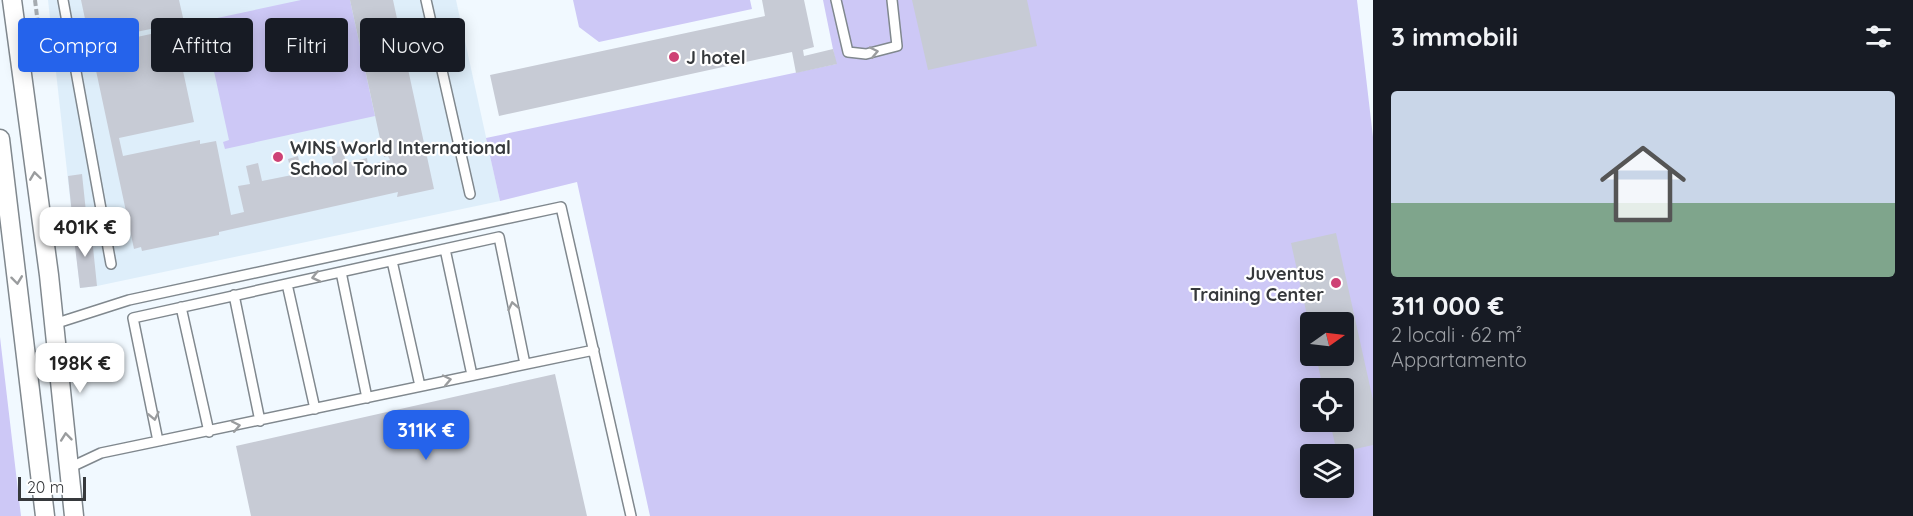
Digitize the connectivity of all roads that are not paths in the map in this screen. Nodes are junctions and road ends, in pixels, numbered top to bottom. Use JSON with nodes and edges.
{"nodes":[{"id":1,"x":12,"y":0,"type":"edge"},
{"id":2,"x":63,"y":0,"type":"edge"},
{"id":3,"x":426,"y":0,"type":"edge"},
{"id":4,"x":836,"y":0,"type":"edge"},
{"id":5,"x":892,"y":0,"type":"edge"},
{"id":6,"x":0,"y":139,"type":"edge"},
{"id":7,"x":471,"y":195,"type":"dead end"},
{"id":8,"x":445,"y":249,"type":"junction"},
{"id":9,"x":392,"y":261,"type":"junction"},
{"id":10,"x":111,"y":264,"type":"dead end"},
{"id":11,"x":341,"y":272,"type":"junction"},
{"id":12,"x":287,"y":284,"type":"junction"},
{"id":13,"x":234,"y":295,"type":"junction"},
{"id":14,"x":181,"y":307,"type":"junction"},
{"id":15,"x":54,"y":324,"type":"junction"},
{"id":16,"x":594,"y":350,"type":"junction"},
{"id":17,"x":525,"y":364,"type":"junction"},
{"id":18,"x":472,"y":375,"type":"junction"},
{"id":19,"x":420,"y":386,"type":"junction"},
{"id":20,"x":367,"y":398,"type":"junction"},
{"id":21,"x":315,"y":409,"type":"junction"},
{"id":22,"x":260,"y":421,"type":"junction"},
{"id":23,"x":209,"y":432,"type":"junction"},
{"id":24,"x":158,"y":441,"type":"junction"},
{"id":25,"x":69,"y":468,"type":"junction"},
{"id":26,"x":45,"y":516,"type":"edge"},
{"id":27,"x":74,"y":516,"type":"edge"},
{"id":28,"x":631,"y":516,"type":"edge"}],
"edges":[{"from":15,"to":1,"type":"street","one_way":true},
{"from":2,"to":10,"type":"lane"},
{"from":3,"to":7,"type":"lane"},
{"from":4,"to":5,"type":"lane","one_way":true},
{"from":6,"to":26,"type":"street","one_way":true},
{"from":8,"to":9,"type":"lane"},
{"from":17,"to":8,"type":"lane","one_way":true},
{"from":8,"to":18,"type":"lane"},
{"from":9,"to":11,"type":"lane"},
{"from":9,"to":19,"type":"lane"},
{"from":11,"to":12,"type":"lane","one_way":true},
{"from":11,"to":20,"type":"lane"},
{"from":12,"to":13,"type":"lane"},
{"from":12,"to":21,"type":"lane"},
{"from":13,"to":14,"type":"lane"},
{"from":13,"to":22,"type":"lane"},
{"from":14,"to":23,"type":"lane"},
{"from":14,"to":24,"type":"lane","one_way":true},
{"from":15,"to":16,"type":"lane"},
{"from":25,"to":15,"type":"street","one_way":true},
{"from":16,"to":17,"type":"lane"},
{"from":16,"to":28,"type":"lane"},
{"from":17,"to":18,"type":"lane"},
{"from":19,"to":18,"type":"lane","one_way":true},
{"from":19,"to":20,"type":"lane"},
{"from":20,"to":21,"type":"lane"},
{"from":21,"to":22,"type":"lane"},
{"from":23,"to":22,"type":"lane","one_way":true},
{"from":23,"to":24,"type":"lane"},
{"from":24,"to":25,"type":"lane"},
{"from":25,"to":27,"type":"street"}]}
